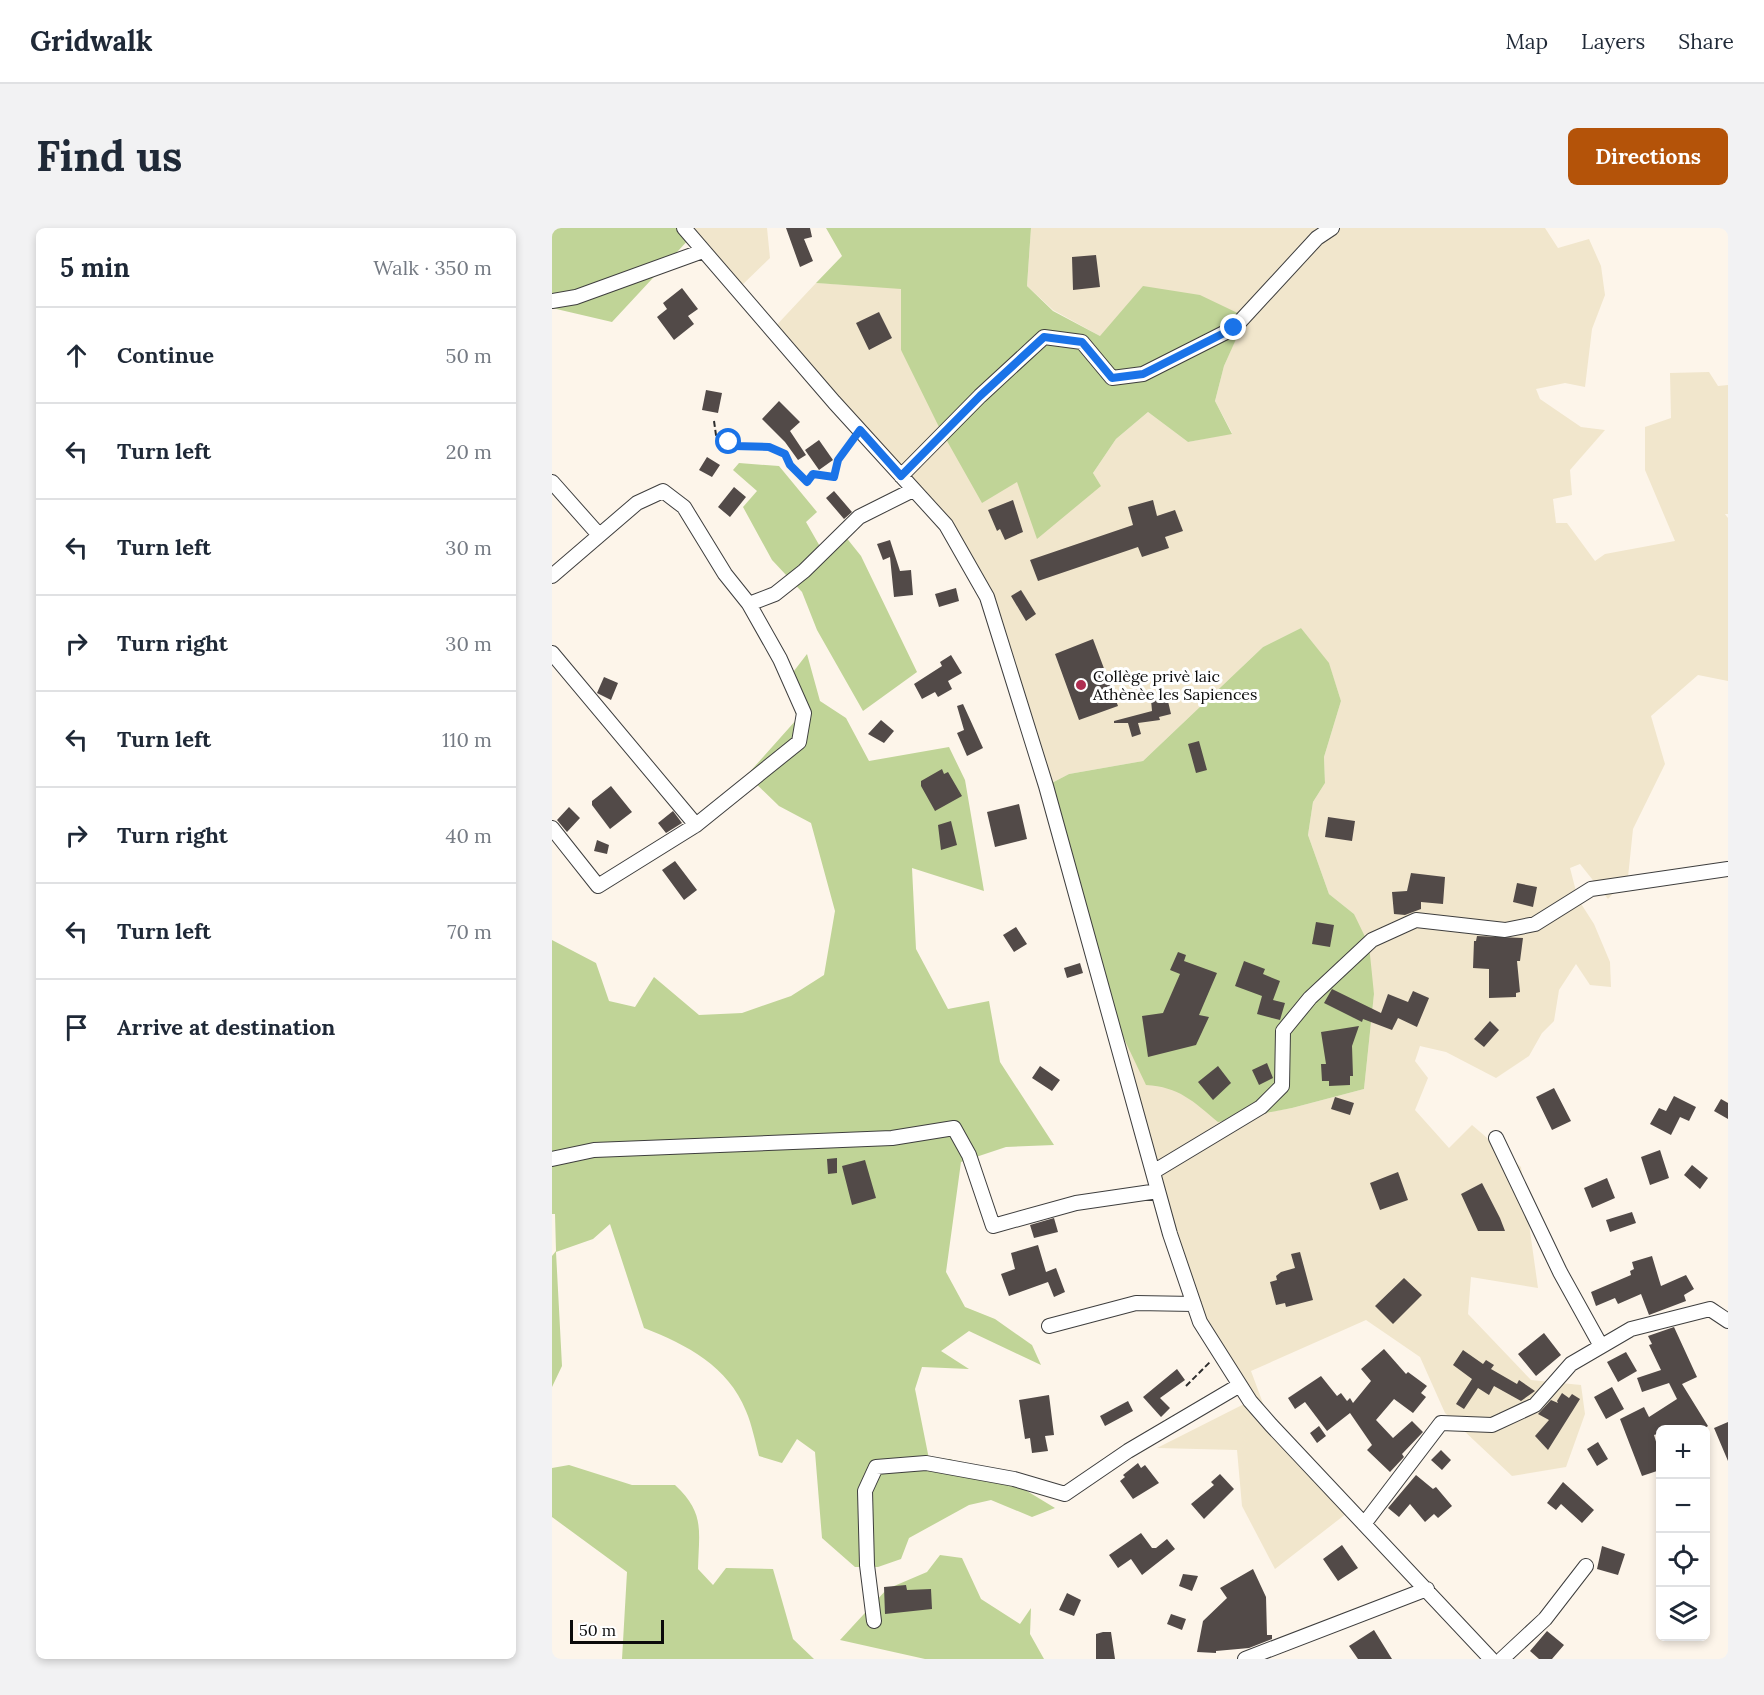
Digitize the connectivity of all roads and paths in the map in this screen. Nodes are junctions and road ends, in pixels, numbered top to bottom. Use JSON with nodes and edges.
{"nodes":[{"id":1,"x":684,"y":228,"type":"edge"},
{"id":2,"x":1332,"y":228,"type":"edge"},
{"id":3,"x":703,"y":251,"type":"junction"},
{"id":4,"x":552,"y":301,"type":"edge"},
{"id":5,"x":714,"y":421,"type":"dead end"},
{"id":6,"x":860,"y":430,"type":"junction"},
{"id":7,"x":901,"y":476,"type":"junction"},
{"id":8,"x":552,"y":483,"type":"edge"},
{"id":9,"x":913,"y":490,"type":"junction"},
{"id":10,"x":599,"y":535,"type":"junction"},
{"id":11,"x":552,"y":576,"type":"edge"},
{"id":12,"x":749,"y":604,"type":"junction"},
{"id":13,"x":552,"y":652,"type":"edge"},
{"id":14,"x":696,"y":825,"type":"junction"},
{"id":15,"x":552,"y":828,"type":"edge"},
{"id":16,"x":1728,"y":869,"type":"edge"},
{"id":17,"x":1496,"y":1138,"type":"dead end"},
{"id":18,"x":552,"y":1159,"type":"edge"},
{"id":19,"x":1153,"y":1172,"type":"junction"},
{"id":20,"x":1158,"y":1191,"type":"junction"},
{"id":21,"x":1194,"y":1304,"type":"junction"},
{"id":22,"x":1728,"y":1321,"type":"edge"},
{"id":23,"x":1048,"y":1326,"type":"dead end"},
{"id":24,"x":1601,"y":1346,"type":"junction"},
{"id":25,"x":1220,"y":1353,"type":"junction"},
{"id":26,"x":1240,"y":1385,"type":"junction"},
{"id":27,"x":1186,"y":1386,"type":"dead end"},
{"id":28,"x":1364,"y":1524,"type":"junction"},
{"id":29,"x":1587,"y":1566,"type":"dead end"},
{"id":30,"x":1426,"y":1589,"type":"junction"},
{"id":31,"x":874,"y":1621,"type":"dead end"},
{"id":32,"x":1245,"y":1659,"type":"edge"},
{"id":33,"x":1491,"y":1659,"type":"edge"},
{"id":34,"x":1502,"y":1659,"type":"edge"}],
"edges":[{"from":1,"to":3,"type":"street"},
{"from":2,"to":7,"type":"street"},
{"from":3,"to":4,"type":"street"},
{"from":3,"to":6,"type":"street"},
{"from":5,"to":6,"type":"path"},
{"from":6,"to":7,"type":"street"},
{"from":7,"to":9,"type":"street"},
{"from":8,"to":10,"type":"street"},
{"from":9,"to":12,"type":"street"},
{"from":9,"to":19,"type":"street"},
{"from":10,"to":11,"type":"street"},
{"from":10,"to":12,"type":"street"},
{"from":12,"to":14,"type":"street"},
{"from":13,"to":14,"type":"street"},
{"from":14,"to":15,"type":"street"},
{"from":16,"to":19,"type":"street"},
{"from":17,"to":24,"type":"street"},
{"from":18,"to":20,"type":"street"},
{"from":19,"to":20,"type":"street"},
{"from":20,"to":21,"type":"street"},
{"from":21,"to":23,"type":"street"},
{"from":21,"to":25,"type":"street"},
{"from":22,"to":24,"type":"street"},
{"from":24,"to":28,"type":"street"},
{"from":25,"to":26,"type":"street"},
{"from":25,"to":27,"type":"path"},
{"from":26,"to":28,"type":"street"},
{"from":26,"to":31,"type":"street"},
{"from":28,"to":30,"type":"street"},
{"from":29,"to":34,"type":"street"},
{"from":30,"to":32,"type":"street"},
{"from":30,"to":33,"type":"street"}]}
